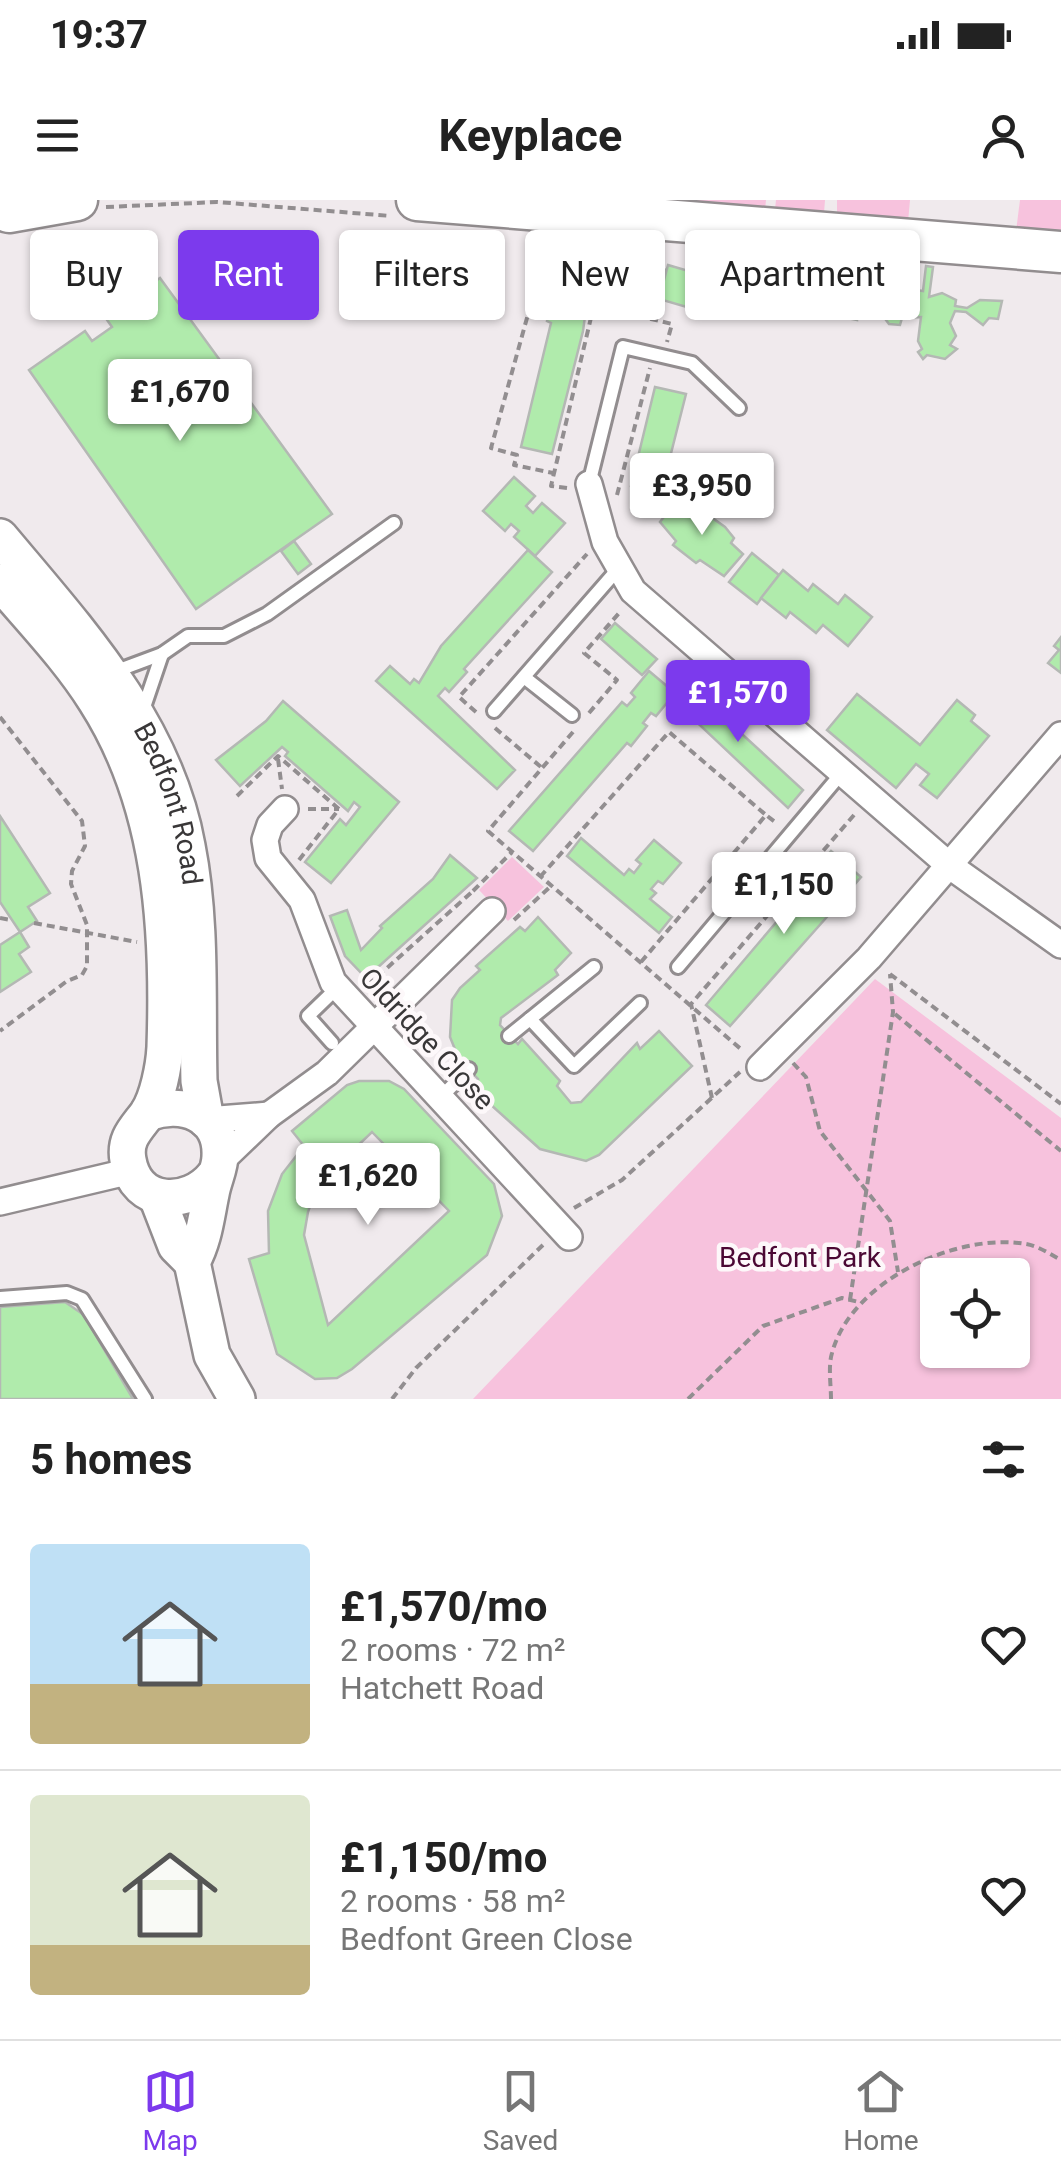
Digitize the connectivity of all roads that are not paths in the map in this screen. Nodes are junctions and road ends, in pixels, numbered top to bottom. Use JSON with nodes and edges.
{"nodes":[{"id":1,"x":83,"y":204,"type":"edge"},
{"id":2,"x":408,"y":208,"type":"edge"},
{"id":3,"x":3,"y":213,"type":"edge"},
{"id":4,"x":569,"y":214,"type":"edge"},
{"id":5,"x":1061,"y":252,"type":"edge"},
{"id":6,"x":738,"y":408,"type":"dead end"},
{"id":7,"x":581,"y":487,"type":"joint"},
{"id":8,"x":394,"y":523,"type":"dead end"},
{"id":9,"x":0,"y":537,"type":"edge"},
{"id":10,"x":618,"y":569,"type":"junction"},
{"id":11,"x":0,"y":582,"type":"edge"},
{"id":12,"x":162,"y":654,"type":"junction"},
{"id":13,"x":524,"y":677,"type":"junction"},
{"id":14,"x":103,"y":688,"type":"junction"},
{"id":15,"x":494,"y":711,"type":"dead end"},
{"id":16,"x":572,"y":716,"type":"dead end"},
{"id":17,"x":139,"y":719,"type":"junction"},
{"id":18,"x":1061,"y":735,"type":"edge"},
{"id":19,"x":840,"y":775,"type":"junction"},
{"id":20,"x":284,"y":810,"type":"road end"},
{"id":21,"x":950,"y":866,"type":"junction"},
{"id":22,"x":492,"y":911,"type":"dead end"},
{"id":23,"x":1061,"y":945,"type":"edge"},
{"id":24,"x":594,"y":967,"type":"dead end"},
{"id":25,"x":678,"y":968,"type":"dead end"},
{"id":26,"x":350,"y":987,"type":"junction"},
{"id":27,"x":640,"y":1004,"type":"dead end"},
{"id":28,"x":530,"y":1018,"type":"junction"},
{"id":29,"x":372,"y":1025,"type":"junction"},
{"id":30,"x":509,"y":1036,"type":"dead end"},
{"id":31,"x":332,"y":1043,"type":"dead end"},
{"id":32,"x":760,"y":1067,"type":"dead end"},
{"id":33,"x":469,"y":1069,"type":"dead end"},
{"id":34,"x":440,"y":1098,"type":"junction"},
{"id":35,"x":148,"y":1113,"type":"junction"},
{"id":36,"x":269,"y":1115,"type":"junction"},
{"id":37,"x":206,"y":1120,"type":"junction"},
{"id":38,"x":217,"y":1169,"type":"junction"},
{"id":39,"x":131,"y":1171,"type":"junction"},
{"id":40,"x":157,"y":1197,"type":"junction"},
{"id":41,"x":0,"y":1202,"type":"edge"},
{"id":42,"x":559,"y":1238,"type":"road end"},
{"id":43,"x":192,"y":1262,"type":"junction"},
{"id":44,"x":0,"y":1298,"type":"edge"},
{"id":45,"x":145,"y":1399,"type":"edge"},
{"id":46,"x":237,"y":1399,"type":"edge"}],
"edges":[{"from":1,"to":3,"type":"main road"},
{"from":2,"to":4,"type":"main road"},
{"from":4,"to":5,"type":"main road"},
{"from":6,"to":7,"type":"lane"},
{"from":7,"to":10,"type":"street"},
{"from":8,"to":12,"type":"lane"},
{"from":9,"to":14,"type":"street","name":"Bedfont Road"},
{"from":10,"to":13,"type":"lane"},
{"from":10,"to":19,"type":"street"},
{"from":11,"to":14,"type":"street","name":"Bedfont Road"},
{"from":12,"to":14,"type":"lane"},
{"from":12,"to":17,"type":"lane"},
{"from":13,"to":15,"type":"lane"},
{"from":13,"to":16,"type":"lane"},
{"from":14,"to":17,"type":"street","name":"Bedfont Road"},
{"from":14,"to":35,"type":"street","name":"Bedfont Road"},
{"from":17,"to":37,"type":"street","name":"Bedfont Road"},
{"from":18,"to":21,"type":"street"},
{"from":19,"to":21,"type":"street"},
{"from":19,"to":25,"type":"lane"},
{"from":20,"to":26,"type":"street","name":"Oldridge Close"},
{"from":21,"to":23,"type":"street"},
{"from":21,"to":32,"type":"street"},
{"from":22,"to":29,"type":"street"},
{"from":24,"to":28,"type":"lane"},
{"from":26,"to":29,"type":"street","name":"Oldridge Close"},
{"from":26,"to":31,"type":"lane"},
{"from":27,"to":28,"type":"lane"},
{"from":28,"to":30,"type":"lane"},
{"from":29,"to":34,"type":"street","name":"Oldridge Close"},
{"from":29,"to":36,"type":"street"},
{"from":33,"to":34,"type":"lane"},
{"from":34,"to":42,"type":"street","name":"Oldridge Close"},
{"from":35,"to":37,"type":"street"},
{"from":35,"to":39,"type":"street","name":"Bedfont Road"},
{"from":36,"to":37,"type":"street"},
{"from":36,"to":38,"type":"street"},
{"from":37,"to":38,"type":"street","name":"Bedfont Road"},
{"from":38,"to":40,"type":"street"},
{"from":38,"to":43,"type":"street","name":"Bedfont Road"},
{"from":39,"to":40,"type":"street","name":"Bedfont Road"},
{"from":39,"to":41,"type":"street"},
{"from":40,"to":43,"type":"street","name":"Bedfont Road"},
{"from":43,"to":46,"type":"street","name":"Bedfont Road"},
{"from":44,"to":45,"type":"lane"}]}
